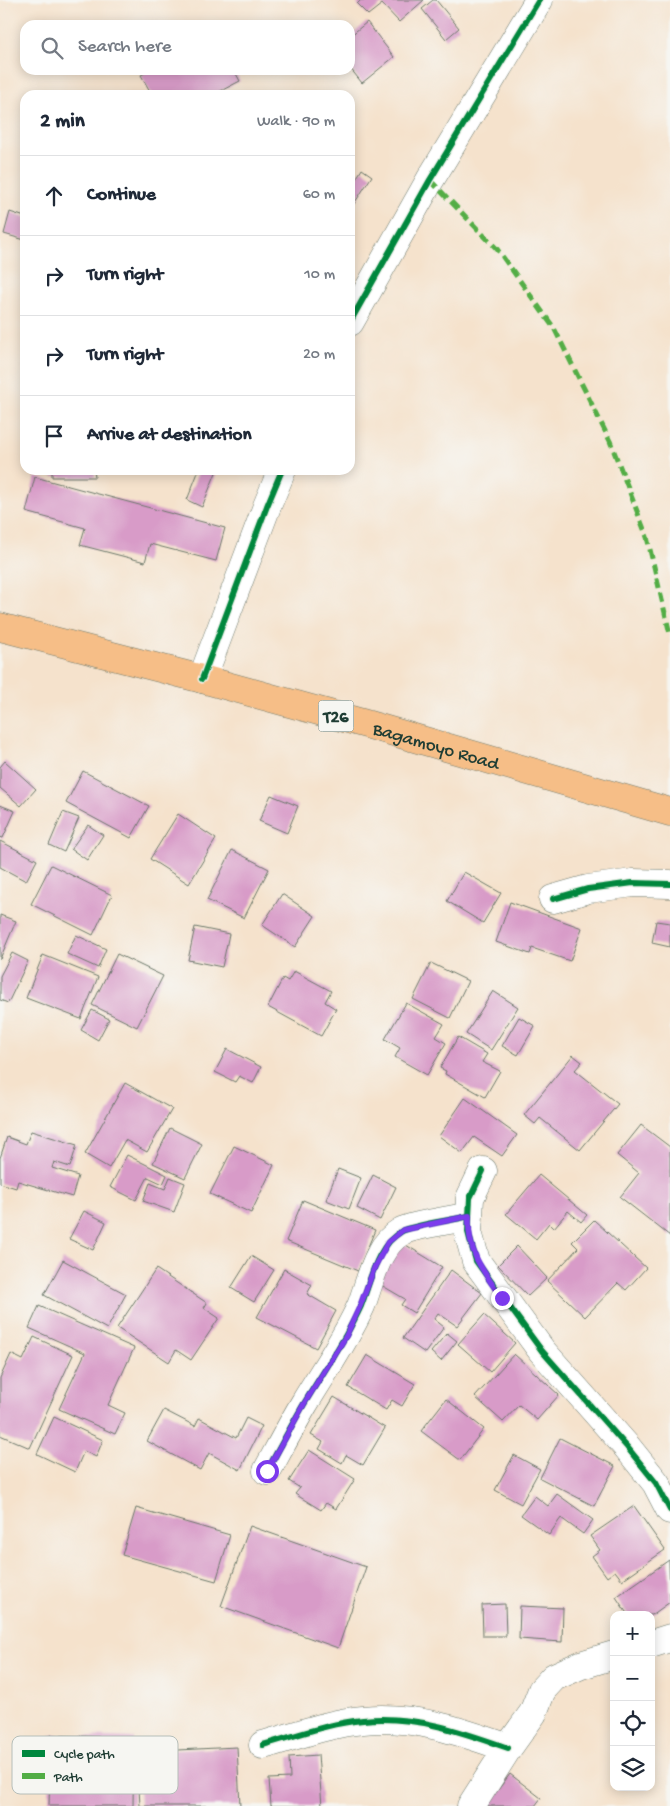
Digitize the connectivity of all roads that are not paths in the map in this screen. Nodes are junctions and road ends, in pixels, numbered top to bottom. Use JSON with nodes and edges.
{"nodes":[{"id":1,"x":539,"y":0,"type":"edge"},
{"id":2,"x":355,"y":313,"type":"edge"},
{"id":3,"x":280,"y":475,"type":"edge"},
{"id":4,"x":0,"y":627,"type":"edge"},
{"id":5,"x":202,"y":679,"type":"junction"},
{"id":6,"x":670,"y":812,"type":"edge"},
{"id":7,"x":670,"y":884,"type":"edge"},
{"id":8,"x":553,"y":899,"type":"dead end"},
{"id":9,"x":483,"y":1171,"type":"dead end"},
{"id":10,"x":469,"y":1216,"type":"junction"},
{"id":11,"x":267,"y":1471,"type":"dead end"},
{"id":12,"x":670,"y":1510,"type":"edge"},
{"id":13,"x":670,"y":1638,"type":"edge"},
{"id":14,"x":655,"y":1643,"type":"edge"},
{"id":15,"x":611,"y":1656,"type":"edge"},
{"id":16,"x":263,"y":1745,"type":"dead end"},
{"id":17,"x":508,"y":1748,"type":"junction"},
{"id":18,"x":471,"y":1806,"type":"edge"}],
"edges":[{"from":1,"to":2,"type":"street"},
{"from":3,"to":5,"type":"street"},
{"from":4,"to":5,"type":"highway","name":"Bagamoyo Road","number":"T26"},
{"from":5,"to":6,"type":"highway","name":"Bagamoyo Road","number":"T26"},
{"from":7,"to":8,"type":"street"},
{"from":9,"to":10,"type":"street"},
{"from":10,"to":11,"type":"street"},
{"from":10,"to":12,"type":"street"},
{"from":13,"to":14,"type":"street"},
{"from":15,"to":17,"type":"street"},
{"from":16,"to":17,"type":"street"},
{"from":17,"to":18,"type":"street"}]}
